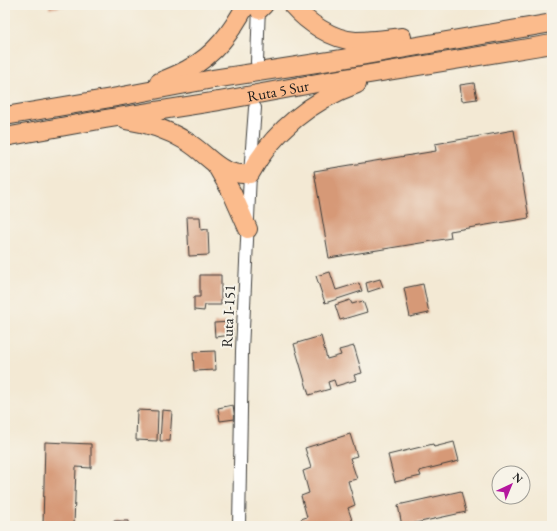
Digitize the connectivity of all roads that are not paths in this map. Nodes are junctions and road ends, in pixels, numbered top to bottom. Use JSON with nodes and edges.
{"nodes":[{"id":1,"x":292,"y":5,"type":"edge"},
{"id":2,"x":257,"y":6,"type":"edge"},
{"id":3,"x":552,"y":23,"type":"edge"},
{"id":4,"x":512,"y":30,"type":"junction"},
{"id":5,"x":552,"y":44,"type":"edge"},
{"id":6,"x":257,"y":62,"type":"dead end"},
{"id":7,"x":396,"y":70,"type":"junction"},
{"id":8,"x":117,"y":97,"type":"junction"},
{"id":9,"x":255,"y":108,"type":"dead end"},
{"id":10,"x":5,"y":116,"type":"edge"},
{"id":11,"x":105,"y":119,"type":"junction"},
{"id":12,"x":5,"y":138,"type":"edge"},
{"id":13,"x":216,"y":165,"type":"junction"},
{"id":14,"x":250,"y":174,"type":"junction"},
{"id":15,"x":248,"y":229,"type":"junction"},
{"id":16,"x":239,"y":526,"type":"edge"}],
"edges":[{"from":1,"to":4,"type":"highway"},
{"from":2,"to":6,"type":"street"},
{"from":2,"to":8,"type":"highway"},
{"from":3,"to":4,"type":"highway","name":"Ruta 5 Sur"},
{"from":4,"to":8,"type":"highway","name":"Ruta 5 Sur"},
{"from":5,"to":7,"type":"highway","name":"Ruta 5 Sur"},
{"from":7,"to":11,"type":"highway","name":"Ruta 5 Sur"},
{"from":7,"to":14,"type":"highway"},
{"from":8,"to":10,"type":"highway","name":"Ruta 5 Sur"},
{"from":9,"to":14,"type":"street","name":"Ruta I-151"},
{"from":11,"to":12,"type":"highway","name":"Ruta 5 Sur"},
{"from":11,"to":13,"type":"highway"},
{"from":13,"to":14,"type":"highway"},
{"from":13,"to":15,"type":"highway"},
{"from":14,"to":15,"type":"street","name":"Ruta I-151"},
{"from":15,"to":16,"type":"street","name":"Ruta I-151"}]}
